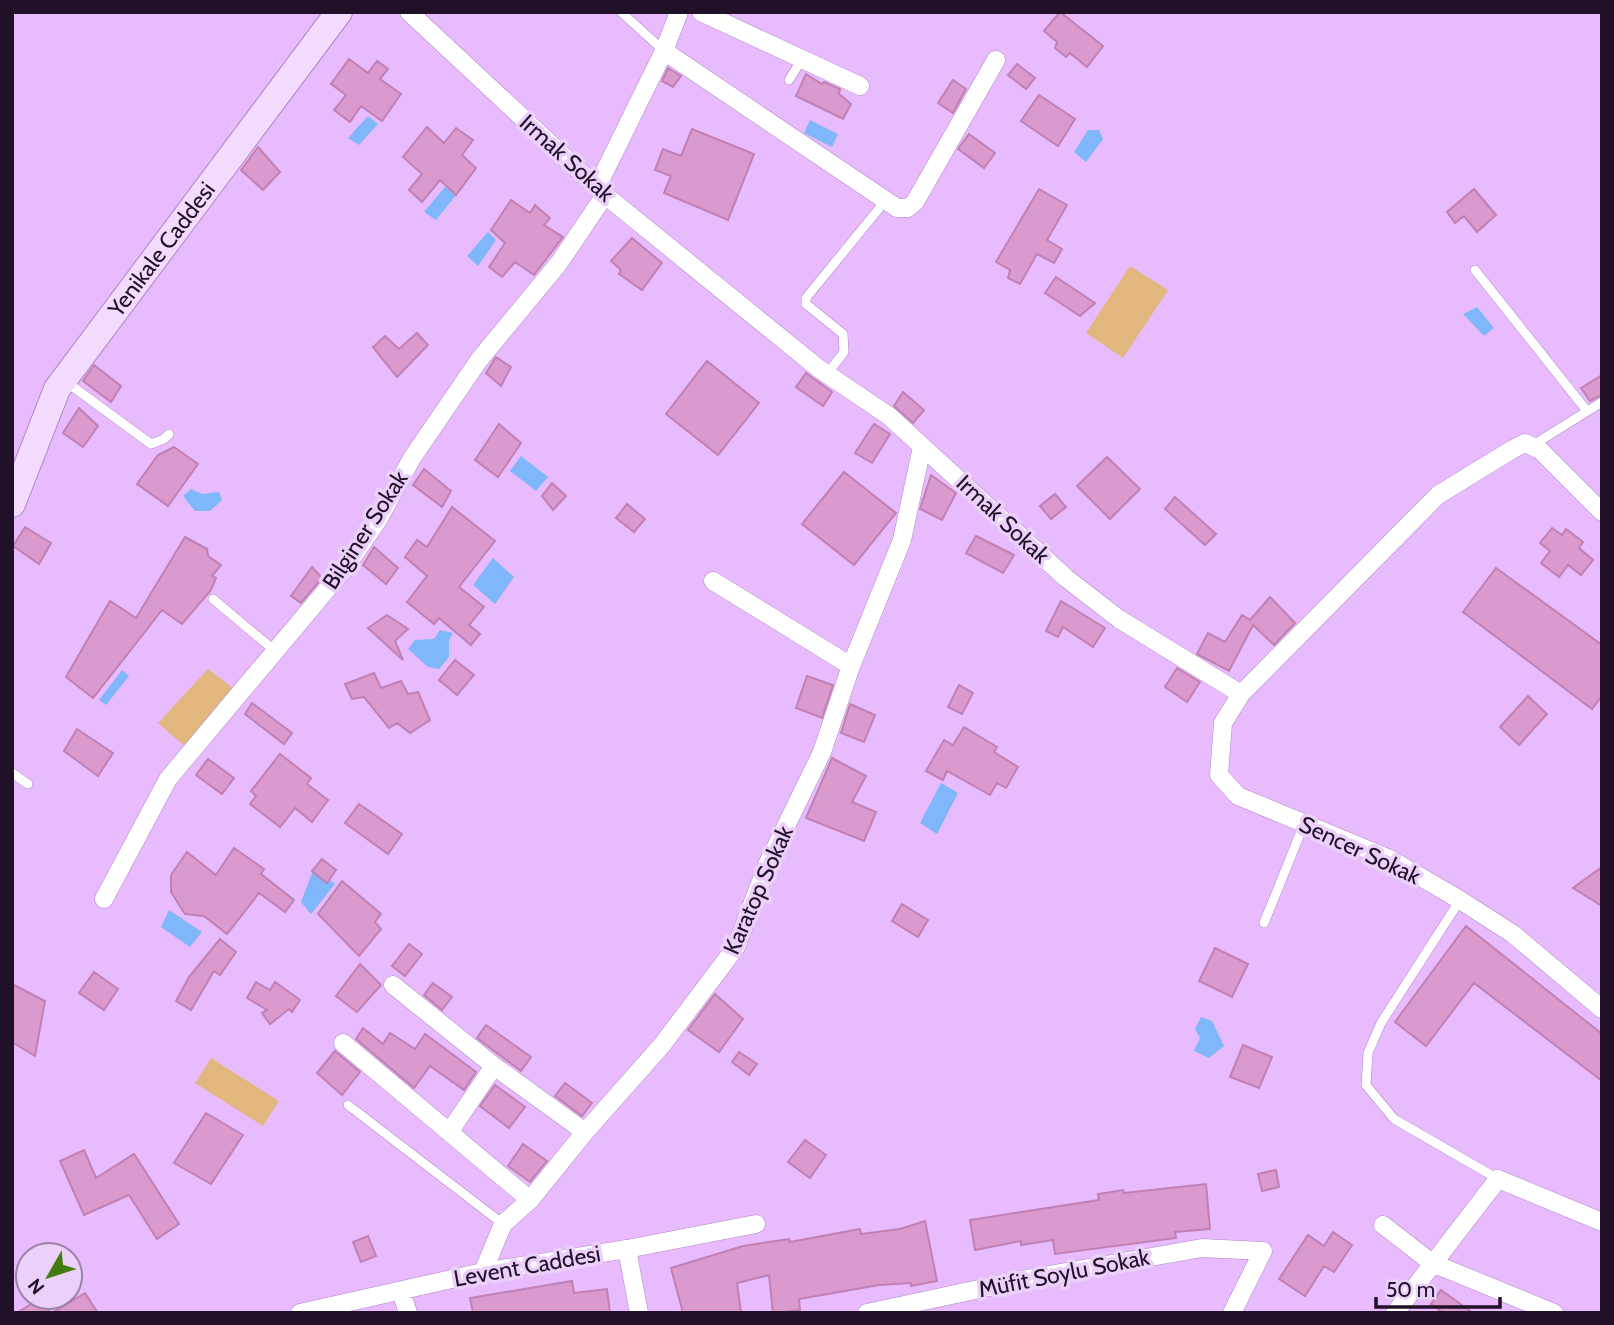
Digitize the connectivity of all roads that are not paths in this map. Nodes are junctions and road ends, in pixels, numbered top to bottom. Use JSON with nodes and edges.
{"nodes":[{"id":1,"x":339,"y":12,"type":"edge"},
{"id":2,"x":409,"y":12,"type":"edge"},
{"id":3,"x":621,"y":12,"type":"edge"},
{"id":4,"x":679,"y":12,"type":"edge"},
{"id":5,"x":701,"y":12,"type":"edge"},
{"id":6,"x":664,"y":51,"type":"junction"},
{"id":7,"x":802,"y":59,"type":"junction"},
{"id":8,"x":996,"y":60,"type":"dead end"},
{"id":9,"x":789,"y":80,"type":"dead end"},
{"id":10,"x":860,"y":86,"type":"dead end"},
{"id":11,"x":601,"y":191,"type":"junction"},
{"id":12,"x":886,"y":200,"type":"junction"},
{"id":13,"x":1475,"y":271,"type":"dead end"},
{"id":14,"x":827,"y":374,"type":"junction"},
{"id":15,"x":64,"y":380,"type":"junction"},
{"id":16,"x":1602,"y":402,"type":"edge"},
{"id":17,"x":1587,"y":411,"type":"junction"},
{"id":18,"x":169,"y":433,"type":"dead end"},
{"id":19,"x":1533,"y":446,"type":"junction"},
{"id":20,"x":922,"y":447,"type":"junction"},
{"id":21,"x":12,"y":504,"type":"edge"},
{"id":22,"x":1602,"y":512,"type":"edge"},
{"id":23,"x":713,"y":581,"type":"dead end"},
{"id":24,"x":213,"y":599,"type":"dead end"},
{"id":25,"x":275,"y":651,"type":"junction"},
{"id":26,"x":851,"y":666,"type":"junction"},
{"id":27,"x":1241,"y":694,"type":"junction"},
{"id":28,"x":12,"y":773,"type":"edge"},
{"id":29,"x":28,"y":784,"type":"dead end"},
{"id":30,"x":1304,"y":824,"type":"junction"},
{"id":31,"x":104,"y":899,"type":"dead end"},
{"id":32,"x":1460,"y":900,"type":"junction"},
{"id":33,"x":1264,"y":923,"type":"dead end"},
{"id":34,"x":393,"y":985,"type":"dead end"},
{"id":35,"x":1602,"y":1009,"type":"edge"},
{"id":36,"x":343,"y":1043,"type":"dead end"},
{"id":37,"x":494,"y":1066,"type":"junction"},
{"id":38,"x":348,"y":1105,"type":"dead end"},
{"id":39,"x":450,"y":1131,"type":"junction"},
{"id":40,"x":585,"y":1132,"type":"junction"},
{"id":41,"x":1498,"y":1179,"type":"junction"},
{"id":42,"x":530,"y":1200,"type":"junction"},
{"id":43,"x":1602,"y":1222,"type":"edge"},
{"id":44,"x":503,"y":1224,"type":"junction"},
{"id":45,"x":755,"y":1224,"type":"dead end"},
{"id":46,"x":1382,"y":1225,"type":"dead end"},
{"id":47,"x":626,"y":1249,"type":"junction"},
{"id":48,"x":1432,"y":1263,"type":"junction"},
{"id":49,"x":483,"y":1272,"type":"junction"},
{"id":50,"x":401,"y":1291,"type":"junction"},
{"id":51,"x":300,"y":1313,"type":"edge"},
{"id":52,"x":408,"y":1313,"type":"edge"},
{"id":53,"x":639,"y":1313,"type":"edge"},
{"id":54,"x":867,"y":1313,"type":"edge"},
{"id":55,"x":1232,"y":1313,"type":"edge"},
{"id":56,"x":1395,"y":1313,"type":"edge"},
{"id":57,"x":1554,"y":1313,"type":"edge"}],
"edges":[{"from":1,"to":15,"type":"street","name":"Yenikale Caddesi"},
{"from":2,"to":11,"type":"street","name":"Irmak Sokak"},
{"from":3,"to":6,"type":"lane"},
{"from":4,"to":6,"type":"street","name":"Bilginer Sokak"},
{"from":5,"to":7,"type":"street"},
{"from":6,"to":11,"type":"street","name":"Bilginer Sokak"},
{"from":6,"to":12,"type":"street"},
{"from":7,"to":9,"type":"lane"},
{"from":7,"to":10,"type":"street"},
{"from":8,"to":12,"type":"street"},
{"from":11,"to":14,"type":"street","name":"Irmak Sokak"},
{"from":11,"to":25,"type":"street","name":"Bilginer Sokak"},
{"from":12,"to":14,"type":"lane"},
{"from":13,"to":17,"type":"lane"},
{"from":14,"to":20,"type":"street","name":"Irmak Sokak"},
{"from":15,"to":18,"type":"lane"},
{"from":15,"to":21,"type":"street","name":"Yenikale Caddesi"},
{"from":16,"to":17,"type":"lane"},
{"from":17,"to":19,"type":"lane"},
{"from":19,"to":22,"type":"street"},
{"from":19,"to":27,"type":"street"},
{"from":20,"to":26,"type":"street","name":"Karatop Sokak"},
{"from":20,"to":27,"type":"street","name":"Irmak Sokak"},
{"from":23,"to":26,"type":"street"},
{"from":24,"to":25,"type":"lane"},
{"from":25,"to":31,"type":"street","name":"Bilginer Sokak"},
{"from":26,"to":40,"type":"street","name":"Karatop Sokak"},
{"from":27,"to":30,"type":"street","name":"Sencer Sokak"},
{"from":28,"to":29,"type":"lane"},
{"from":30,"to":32,"type":"street","name":"Sencer Sokak"},
{"from":30,"to":33,"type":"lane"},
{"from":32,"to":35,"type":"street","name":"Sencer Sokak"},
{"from":32,"to":41,"type":"lane"},
{"from":34,"to":37,"type":"street"},
{"from":36,"to":39,"type":"street"},
{"from":37,"to":39,"type":"street"},
{"from":37,"to":40,"type":"street"},
{"from":38,"to":44,"type":"lane"},
{"from":39,"to":42,"type":"street"},
{"from":40,"to":42,"type":"street","name":"Karatop Sokak"},
{"from":41,"to":43,"type":"street"},
{"from":41,"to":48,"type":"street"},
{"from":42,"to":44,"type":"street","name":"Karatop Sokak"},
{"from":44,"to":49,"type":"street","name":"Karatop Sokak"},
{"from":45,"to":47,"type":"street","name":"Levent Caddesi"},
{"from":46,"to":48,"type":"street"},
{"from":47,"to":49,"type":"street","name":"Levent Caddesi"},
{"from":47,"to":53,"type":"street"},
{"from":48,"to":56,"type":"street"},
{"from":48,"to":57,"type":"street"},
{"from":49,"to":50,"type":"street","name":"Levent Caddesi"},
{"from":50,"to":51,"type":"street","name":"Levent Caddesi"},
{"from":50,"to":52,"type":"street"},
{"from":54,"to":55,"type":"street","name":"Müfit Soylu Sokak"}]}
